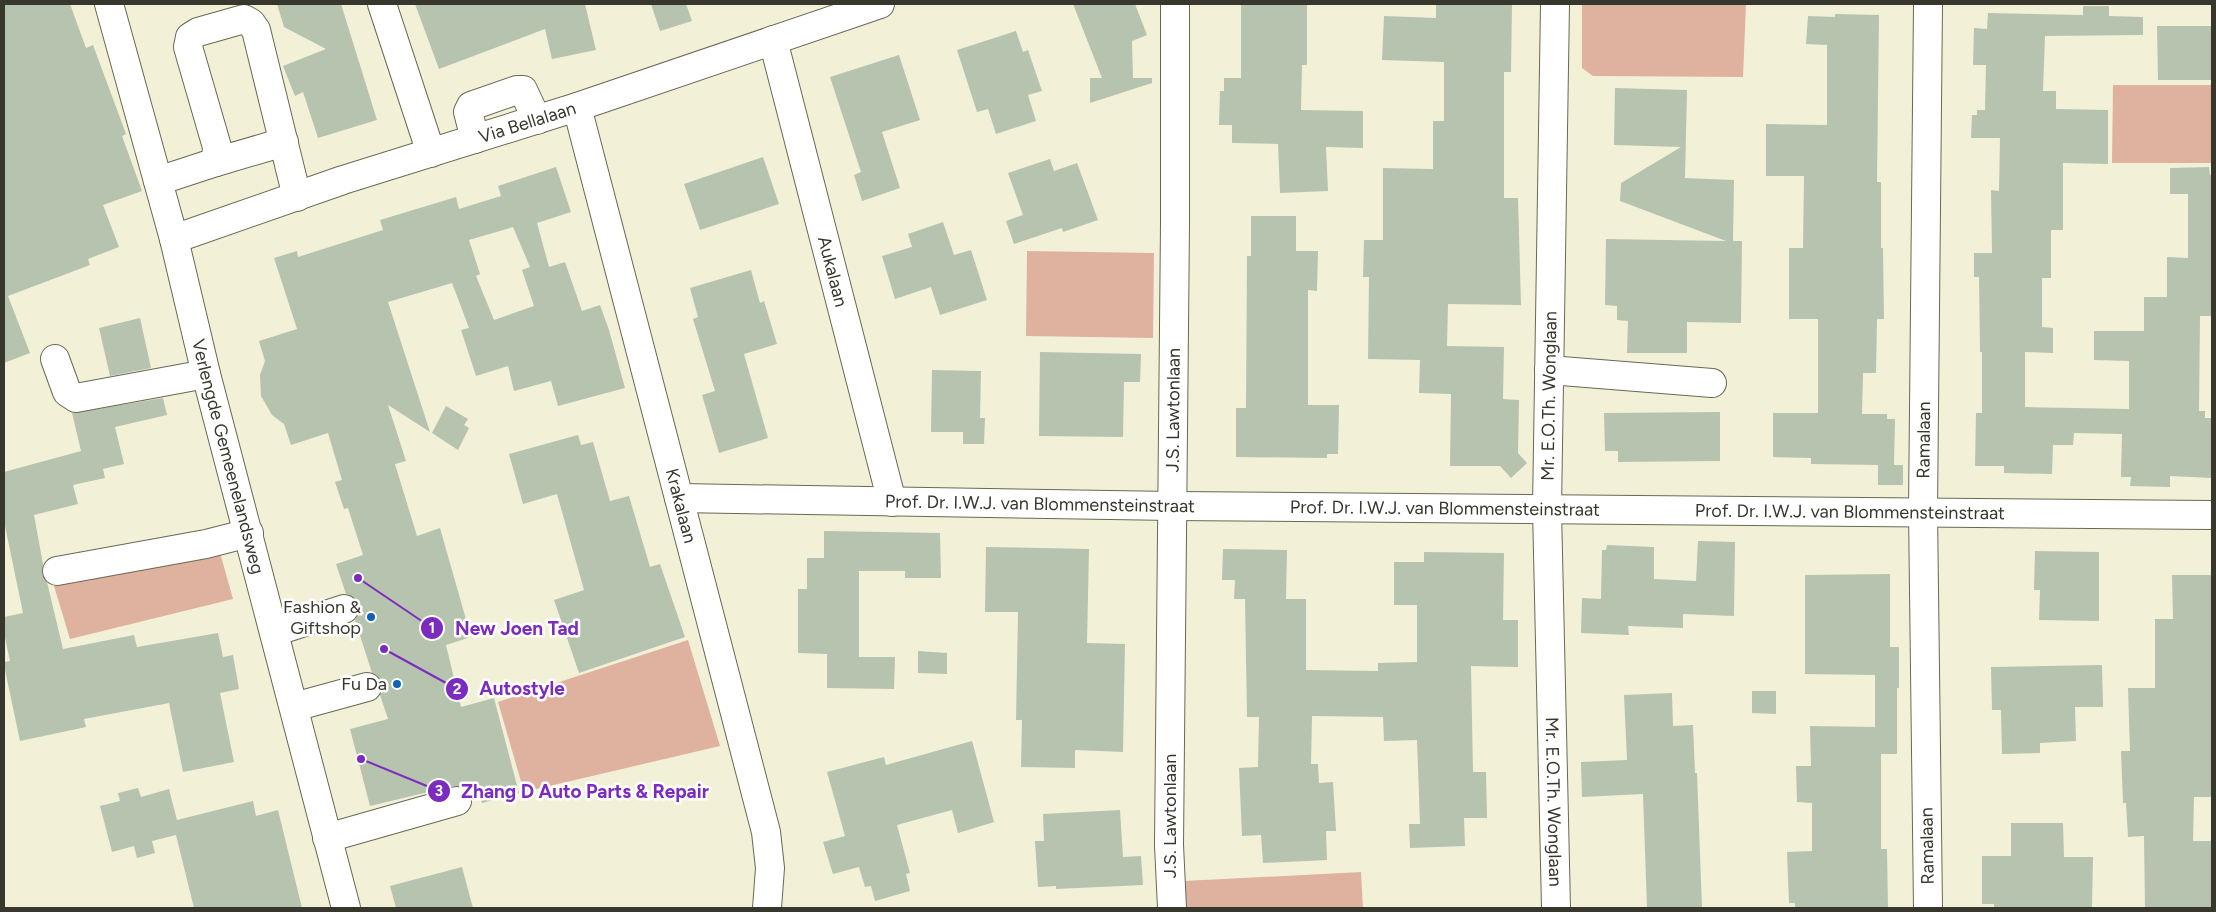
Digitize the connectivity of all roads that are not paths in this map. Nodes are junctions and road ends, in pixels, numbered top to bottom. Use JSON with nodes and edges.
{"nodes":[{"id":1,"x":109,"y":4,"type":"edge"},
{"id":2,"x":382,"y":4,"type":"edge"},
{"id":3,"x":880,"y":4,"type":"edge"},
{"id":4,"x":1175,"y":4,"type":"edge"},
{"id":5,"x":1555,"y":4,"type":"edge"},
{"id":6,"x":1928,"y":4,"type":"edge"},
{"id":7,"x":773,"y":40,"type":"junction"},
{"id":8,"x":577,"y":107,"type":"junction"},
{"id":9,"x":284,"y":142,"type":"junction"},
{"id":10,"x":431,"y":153,"type":"junction"},
{"id":11,"x":216,"y":162,"type":"junction"},
{"id":12,"x":158,"y":181,"type":"junction"},
{"id":13,"x":297,"y":197,"type":"junction"},
{"id":14,"x":174,"y":240,"type":"junction"},
{"id":15,"x":55,"y":359,"type":"dead end"},
{"id":16,"x":1549,"y":370,"type":"junction"},
{"id":17,"x":206,"y":374,"type":"junction"},
{"id":18,"x":1712,"y":383,"type":"dead end"},
{"id":19,"x":679,"y":498,"type":"junction"},
{"id":20,"x":892,"y":502,"type":"junction"},
{"id":21,"x":1172,"y":506,"type":"junction"},
{"id":22,"x":1547,"y":509,"type":"junction"},
{"id":23,"x":1923,"y":511,"type":"junction"},
{"id":24,"x":2212,"y":515,"type":"edge"},
{"id":25,"x":249,"y":533,"type":"junction"},
{"id":26,"x":58,"y":571,"type":"dead end"},
{"id":27,"x":344,"y":609,"type":"dead end"},
{"id":28,"x":274,"y":632,"type":"junction"},
{"id":29,"x":367,"y":687,"type":"dead end"},
{"id":30,"x":294,"y":707,"type":"junction"},
{"id":31,"x":457,"y":801,"type":"dead end"},
{"id":32,"x":328,"y":838,"type":"junction"},
{"id":33,"x":346,"y":908,"type":"edge"},
{"id":34,"x":767,"y":908,"type":"edge"},
{"id":35,"x":1172,"y":908,"type":"edge"},
{"id":36,"x":1556,"y":908,"type":"edge"},
{"id":37,"x":1928,"y":908,"type":"edge"}],
"edges":[{"from":1,"to":12,"type":"street","name":"Verlengde Gemeenelandsweg"},
{"from":2,"to":10,"type":"street"},
{"from":3,"to":7,"type":"street","name":"Via Bellalaan"},
{"from":4,"to":21,"type":"street","name":"J.S. Lawtonlaan"},
{"from":5,"to":16,"type":"street","name":"Mr. E.O.Th. Wonglaan"},
{"from":6,"to":23,"type":"street","name":"Ramalaan"},
{"from":7,"to":8,"type":"street","name":"Via Bellalaan"},
{"from":7,"to":20,"type":"street","name":"Aukalaan"},
{"from":8,"to":10,"type":"street","name":"Via Bellalaan"},
{"from":8,"to":19,"type":"street","name":"Krakalaan"},
{"from":9,"to":11,"type":"street"},
{"from":9,"to":11,"type":"street"},
{"from":9,"to":13,"type":"street"},
{"from":10,"to":13,"type":"street","name":"Via Bellalaan"},
{"from":11,"to":12,"type":"street"},
{"from":12,"to":14,"type":"street","name":"Verlengde Gemeenelandsweg"},
{"from":13,"to":14,"type":"street","name":"Via Bellalaan"},
{"from":14,"to":17,"type":"street","name":"Verlengde Gemeenelandsweg"},
{"from":15,"to":17,"type":"street"},
{"from":16,"to":18,"type":"street"},
{"from":16,"to":22,"type":"street","name":"Mr. E.O.Th. Wonglaan"},
{"from":17,"to":25,"type":"street","name":"Verlengde Gemeenelandsweg"},
{"from":19,"to":20,"type":"street","name":"Prof. Dr. I.W.J. van Blommensteinstraat"},
{"from":19,"to":34,"type":"street","name":"Krakalaan"},
{"from":20,"to":21,"type":"street","name":"Prof. Dr. I.W.J. van Blommensteinstraat"},
{"from":21,"to":22,"type":"street","name":"Prof. Dr. I.W.J. van Blommensteinstraat"},
{"from":21,"to":35,"type":"street","name":"J.S. Lawtonlaan"},
{"from":22,"to":23,"type":"street","name":"Prof. Dr. I.W.J. van Blommensteinstraat"},
{"from":22,"to":36,"type":"street","name":"Mr. E.O.Th. Wonglaan"},
{"from":23,"to":24,"type":"street","name":"Prof. Dr. I.W.J. van Blommensteinstraat"},
{"from":23,"to":37,"type":"street","name":"Ramalaan"},
{"from":25,"to":26,"type":"street"},
{"from":25,"to":28,"type":"street","name":"Verlengde Gemeenelandsweg"},
{"from":27,"to":28,"type":"street"},
{"from":28,"to":30,"type":"street","name":"Verlengde Gemeenelandsweg"},
{"from":29,"to":30,"type":"street"},
{"from":30,"to":32,"type":"street","name":"Verlengde Gemeenelandsweg"},
{"from":31,"to":32,"type":"street"},
{"from":32,"to":33,"type":"street","name":"Verlengde Gemeenelandsweg"}]}
